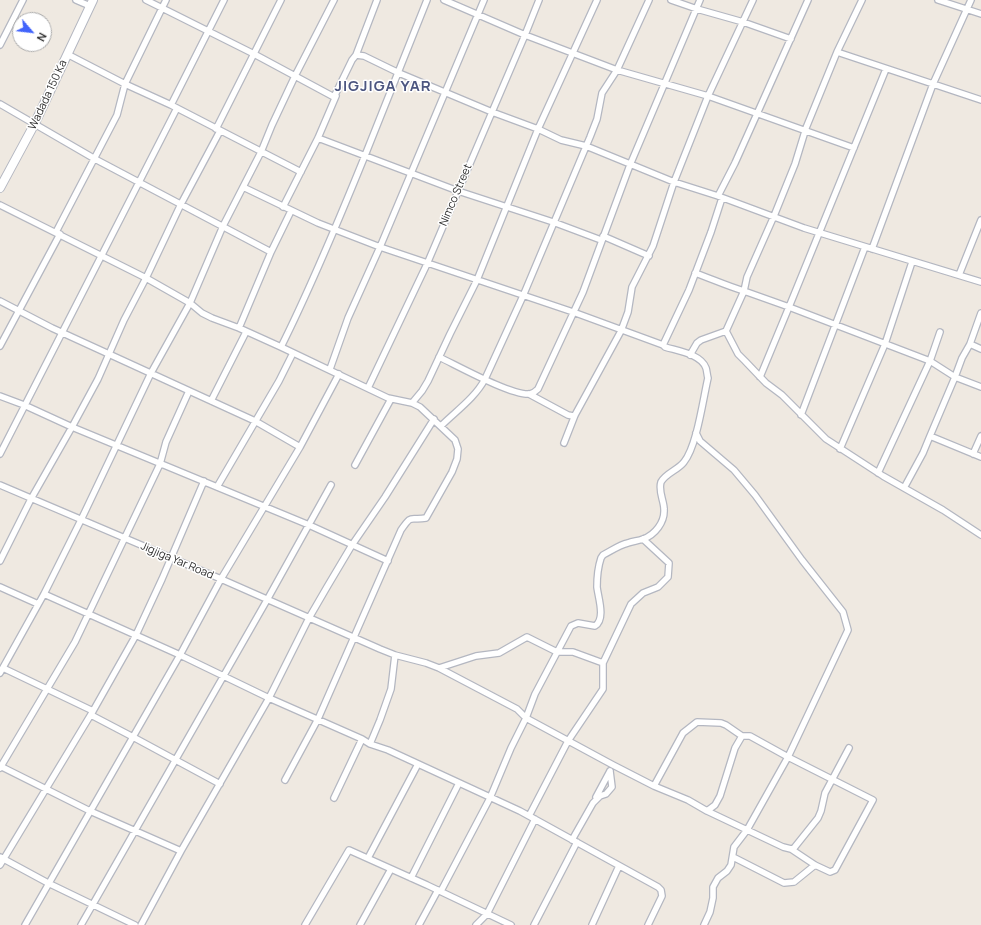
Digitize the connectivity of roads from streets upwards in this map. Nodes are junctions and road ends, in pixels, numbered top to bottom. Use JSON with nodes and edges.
{"nodes":[{"id":1,"x":23,"y":0,"type":"edge"},
{"id":2,"x":76,"y":0,"type":"edge"},
{"id":3,"x":146,"y":0,"type":"edge"},
{"id":4,"x":166,"y":0,"type":"edge"},
{"id":5,"x":224,"y":0,"type":"edge"},
{"id":6,"x":281,"y":0,"type":"edge"},
{"id":7,"x":334,"y":0,"type":"edge"},
{"id":8,"x":377,"y":0,"type":"edge"},
{"id":9,"x":427,"y":0,"type":"edge"},
{"id":10,"x":444,"y":0,"type":"edge"},
{"id":11,"x":484,"y":0,"type":"edge"},
{"id":12,"x":539,"y":0,"type":"edge"},
{"id":13,"x":597,"y":0,"type":"edge"},
{"id":14,"x":649,"y":0,"type":"edge"},
{"id":15,"x":672,"y":0,"type":"edge"},
{"id":16,"x":700,"y":0,"type":"edge"},
{"id":17,"x":753,"y":0,"type":"edge"},
{"id":18,"x":808,"y":0,"type":"edge"},
{"id":19,"x":862,"y":0,"type":"edge"},
{"id":20,"x":938,"y":0,"type":"edge"},
{"id":21,"x":971,"y":0,"type":"edge"},
{"id":22,"x":91,"y":3,"type":"edge"},
{"id":23,"x":162,"y":8,"type":"junction"},
{"id":24,"x":697,"y":9,"type":"junction"},
{"id":25,"x":967,"y":10,"type":"junction"},
{"id":26,"x":478,"y":14,"type":"junction"},
{"id":27,"x":981,"y":14,"type":"edge"},
{"id":28,"x":743,"y":22,"type":"junction"},
{"id":29,"x":209,"y":31,"type":"junction"},
{"id":30,"x":525,"y":35,"type":"junction"},
{"id":31,"x":791,"y":39,"type":"junction"},
{"id":32,"x":0,"y":45,"type":"edge"},
{"id":33,"x":837,"y":52,"type":"junction"},
{"id":34,"x":572,"y":53,"type":"junction"},
{"id":35,"x":67,"y":54,"type":"junction"},
{"id":36,"x":254,"y":54,"type":"junction"},
{"id":37,"x":356,"y":55,"type":"junction"},
{"id":38,"x":886,"y":69,"type":"junction"},
{"id":39,"x":616,"y":70,"type":"junction"},
{"id":40,"x":399,"y":73,"type":"junction"},
{"id":41,"x":295,"y":76,"type":"junction"},
{"id":42,"x":125,"y":84,"type":"junction"},
{"id":43,"x":664,"y":84,"type":"junction"},
{"id":44,"x":932,"y":84,"type":"junction"},
{"id":45,"x":444,"y":92,"type":"junction"},
{"id":46,"x":336,"y":96,"type":"junction"},
{"id":47,"x":708,"y":96,"type":"junction"},
{"id":48,"x":981,"y":100,"type":"edge"},
{"id":49,"x":0,"y":104,"type":"edge"},
{"id":50,"x":174,"y":107,"type":"junction"},
{"id":51,"x":492,"y":112,"type":"junction"},
{"id":52,"x":758,"y":113,"type":"junction"},
{"id":53,"x":34,"y":125,"type":"junction"},
{"id":54,"x":538,"y":129,"type":"junction"},
{"id":55,"x":218,"y":130,"type":"junction"},
{"id":56,"x":806,"y":130,"type":"junction"},
{"id":57,"x":318,"y":138,"type":"junction"},
{"id":58,"x":586,"y":146,"type":"junction"},
{"id":59,"x":854,"y":148,"type":"junction"},
{"id":60,"x":261,"y":152,"type":"junction"},
{"id":61,"x":364,"y":156,"type":"junction"},
{"id":62,"x":95,"y":159,"type":"junction"},
{"id":63,"x":630,"y":165,"type":"junction"},
{"id":64,"x":301,"y":172,"type":"junction"},
{"id":65,"x":412,"y":172,"type":"junction"},
{"id":66,"x":138,"y":182,"type":"junction"},
{"id":67,"x":674,"y":182,"type":"junction"},
{"id":68,"x":243,"y":187,"type":"junction"},
{"id":69,"x":0,"y":188,"type":"edge"},
{"id":70,"x":458,"y":191,"type":"junction"},
{"id":71,"x":720,"y":197,"type":"junction"},
{"id":72,"x":181,"y":204,"type":"junction"},
{"id":73,"x":0,"y":205,"type":"edge"},
{"id":74,"x":284,"y":206,"type":"junction"},
{"id":75,"x":506,"y":207,"type":"junction"},
{"id":76,"x":291,"y":211,"type":"junction"},
{"id":77,"x":774,"y":217,"type":"junction"},
{"id":78,"x":981,"y":220,"type":"edge"},
{"id":79,"x":553,"y":222,"type":"junction"},
{"id":80,"x":223,"y":226,"type":"junction"},
{"id":81,"x":335,"y":230,"type":"junction"},
{"id":82,"x":58,"y":233,"type":"junction"},
{"id":83,"x":819,"y":233,"type":"junction"},
{"id":84,"x":602,"y":238,"type":"junction"},
{"id":85,"x":380,"y":247,"type":"junction"},
{"id":86,"x":865,"y":248,"type":"junction"},
{"id":87,"x":872,"y":249,"type":"junction"},
{"id":88,"x":271,"y":252,"type":"junction"},
{"id":89,"x":102,"y":255,"type":"junction"},
{"id":90,"x":649,"y":256,"type":"junction"},
{"id":91,"x":912,"y":262,"type":"junction"},
{"id":92,"x":427,"y":264,"type":"junction"},
{"id":93,"x":695,"y":273,"type":"junction"},
{"id":94,"x":959,"y":275,"type":"junction"},
{"id":95,"x":146,"y":278,"type":"junction"},
{"id":96,"x":477,"y":280,"type":"junction"},
{"id":97,"x":981,"y":282,"type":"edge"},
{"id":98,"x":744,"y":291,"type":"junction"},
{"id":99,"x":523,"y":296,"type":"junction"},
{"id":100,"x":0,"y":301,"type":"edge"},
{"id":101,"x":190,"y":303,"type":"junction"},
{"id":102,"x":789,"y":307,"type":"junction"},
{"id":103,"x":19,"y":311,"type":"junction"},
{"id":104,"x":573,"y":312,"type":"junction"},
{"id":105,"x":981,"y":313,"type":"edge"},
{"id":106,"x":836,"y":324,"type":"junction"},
{"id":107,"x":239,"y":328,"type":"junction"},
{"id":108,"x":621,"y":331,"type":"junction"},
{"id":109,"x":726,"y":331,"type":"junction"},
{"id":110,"x":246,"y":332,"type":"junction"},
{"id":111,"x":940,"y":332,"type":"dead end"},
{"id":112,"x":62,"y":333,"type":"junction"},
{"id":113,"x":885,"y":344,"type":"junction"},
{"id":114,"x":970,"y":344,"type":"junction"},
{"id":115,"x":663,"y":345,"type":"junction"},
{"id":116,"x":0,"y":346,"type":"edge"},
{"id":117,"x":281,"y":347,"type":"junction"},
{"id":118,"x":981,"y":349,"type":"edge"},
{"id":119,"x":293,"y":353,"type":"junction"},
{"id":120,"x":108,"y":355,"type":"junction"},
{"id":121,"x":690,"y":355,"type":"junction"},
{"id":122,"x":439,"y":356,"type":"junction"},
{"id":123,"x":930,"y":361,"type":"junction"},
{"id":124,"x":330,"y":369,"type":"junction"},
{"id":125,"x":151,"y":373,"type":"junction"},
{"id":126,"x":339,"y":374,"type":"junction"},
{"id":127,"x":760,"y":377,"type":"junction"},
{"id":128,"x":955,"y":377,"type":"junction"},
{"id":129,"x":485,"y":379,"type":"junction"},
{"id":130,"x":981,"y":387,"type":"edge"},
{"id":131,"x":368,"y":388,"type":"junction"},
{"id":132,"x":189,"y":390,"type":"junction"},
{"id":133,"x":529,"y":394,"type":"junction"},
{"id":134,"x":0,"y":396,"type":"edge"},
{"id":135,"x":391,"y":399,"type":"junction"},
{"id":136,"x":210,"y":400,"type":"junction"},
{"id":137,"x":412,"y":403,"type":"junction"},
{"id":138,"x":24,"y":405,"type":"junction"},
{"id":139,"x":801,"y":414,"type":"junction"},
{"id":140,"x":575,"y":415,"type":"junction"},
{"id":141,"x":434,"y":419,"type":"junction"},
{"id":142,"x":255,"y":421,"type":"junction"},
{"id":143,"x":441,"y":426,"type":"junction"},
{"id":144,"x":72,"y":427,"type":"junction"},
{"id":145,"x":696,"y":433,"type":"junction"},
{"id":146,"x":930,"y":436,"type":"junction"},
{"id":147,"x":981,"y":436,"type":"edge"},
{"id":148,"x":564,"y":443,"type":"dead end"},
{"id":149,"x":116,"y":445,"type":"junction"},
{"id":150,"x":300,"y":447,"type":"junction"},
{"id":151,"x":840,"y":449,"type":"junction"},
{"id":152,"x":0,"y":454,"type":"edge"},
{"id":153,"x":973,"y":454,"type":"junction"},
{"id":154,"x":981,"y":457,"type":"edge"},
{"id":155,"x":160,"y":464,"type":"junction"},
{"id":156,"x":355,"y":465,"type":"dead end"},
{"id":157,"x":878,"y":473,"type":"junction"},
{"id":158,"x":204,"y":481,"type":"junction"},
{"id":159,"x":0,"y":485,"type":"edge"},
{"id":160,"x":331,"y":485,"type":"dead end"},
{"id":161,"x":218,"y":487,"type":"junction"},
{"id":162,"x":904,"y":488,"type":"junction"},
{"id":163,"x":31,"y":499,"type":"junction"},
{"id":164,"x":264,"y":506,"type":"junction"},
{"id":165,"x":80,"y":520,"type":"junction"},
{"id":166,"x":309,"y":525,"type":"junction"},
{"id":167,"x":981,"y":534,"type":"edge"},
{"id":168,"x":125,"y":539,"type":"junction"},
{"id":169,"x":643,"y":539,"type":"junction"},
{"id":170,"x":352,"y":545,"type":"junction"},
{"id":171,"x":170,"y":558,"type":"junction"},
{"id":172,"x":0,"y":561,"type":"edge"},
{"id":173,"x":388,"y":561,"type":"junction"},
{"id":174,"x":221,"y":579,"type":"junction"},
{"id":175,"x":0,"y":587,"type":"edge"},
{"id":176,"x":44,"y":594,"type":"junction"},
{"id":177,"x":267,"y":600,"type":"junction"},
{"id":178,"x":38,"y":604,"type":"junction"},
{"id":179,"x":89,"y":614,"type":"junction"},
{"id":180,"x":309,"y":618,"type":"junction"},
{"id":181,"x":136,"y":635,"type":"junction"},
{"id":182,"x":353,"y":637,"type":"junction"},
{"id":183,"x":557,"y":652,"type":"junction"},
{"id":184,"x":180,"y":655,"type":"junction"},
{"id":185,"x":394,"y":655,"type":"junction"},
{"id":186,"x":603,"y":663,"type":"junction"},
{"id":187,"x":439,"y":668,"type":"junction"},
{"id":188,"x":1,"y":670,"type":"edge"},
{"id":189,"x":223,"y":676,"type":"junction"},
{"id":190,"x":47,"y":690,"type":"junction"},
{"id":191,"x":269,"y":698,"type":"junction"},
{"id":192,"x":92,"y":713,"type":"junction"},
{"id":193,"x":526,"y":718,"type":"junction"},
{"id":194,"x":318,"y":719,"type":"junction"},
{"id":195,"x":742,"y":736,"type":"junction"},
{"id":196,"x":133,"y":737,"type":"junction"},
{"id":197,"x":362,"y":739,"type":"junction"},
{"id":198,"x":568,"y":741,"type":"junction"},
{"id":199,"x":370,"y":744,"type":"junction"},
{"id":200,"x":849,"y":748,"type":"dead end"},
{"id":201,"x":788,"y":757,"type":"junction"},
{"id":202,"x":175,"y":760,"type":"junction"},
{"id":203,"x":418,"y":764,"type":"junction"},
{"id":204,"x":613,"y":765,"type":"junction"},
{"id":205,"x":0,"y":767,"type":"edge"},
{"id":206,"x":610,"y":771,"type":"junction"},
{"id":207,"x":285,"y":780,"type":"dead end"},
{"id":208,"x":833,"y":780,"type":"junction"},
{"id":209,"x":459,"y":783,"type":"junction"},
{"id":210,"x":220,"y":784,"type":"junction"},
{"id":211,"x":654,"y":786,"type":"junction"},
{"id":212,"x":46,"y":789,"type":"junction"},
{"id":213,"x":334,"y":798,"type":"dead end"},
{"id":214,"x":490,"y":798,"type":"junction"},
{"id":215,"x":594,"y":803,"type":"junction"},
{"id":216,"x":90,"y":811,"type":"junction"},
{"id":217,"x":707,"y":811,"type":"junction"},
{"id":218,"x":529,"y":816,"type":"junction"},
{"id":219,"x":535,"y":819,"type":"junction"},
{"id":220,"x":747,"y":830,"type":"junction"},
{"id":221,"x":135,"y":831,"type":"junction"},
{"id":222,"x":575,"y":841,"type":"junction"},
{"id":223,"x":791,"y":849,"type":"junction"},
{"id":224,"x":181,"y":851,"type":"junction"},
{"id":225,"x":733,"y":857,"type":"junction"},
{"id":226,"x":2,"y":858,"type":"edge"},
{"id":227,"x":368,"y":858,"type":"junction"},
{"id":228,"x":0,"y":865,"type":"edge"},
{"id":229,"x":814,"y":865,"type":"junction"},
{"id":230,"x":619,"y":866,"type":"junction"},
{"id":231,"x":391,"y":869,"type":"junction"},
{"id":232,"x":411,"y":878,"type":"junction"},
{"id":233,"x":48,"y":883,"type":"junction"},
{"id":234,"x":439,"y":891,"type":"junction"},
{"id":235,"x":93,"y":905,"type":"junction"},
{"id":236,"x":487,"y":914,"type":"junction"},
{"id":237,"x":25,"y":925,"type":"edge"},
{"id":238,"x":81,"y":925,"type":"edge"},
{"id":239,"x":135,"y":925,"type":"edge"},
{"id":240,"x":141,"y":925,"type":"edge"},
{"id":241,"x":305,"y":925,"type":"edge"},
{"id":242,"x":360,"y":925,"type":"edge"},
{"id":243,"x":419,"y":925,"type":"edge"},
{"id":244,"x":476,"y":925,"type":"edge"},
{"id":245,"x":510,"y":925,"type":"edge"},
{"id":246,"x":534,"y":925,"type":"edge"},
{"id":247,"x":592,"y":925,"type":"edge"},
{"id":248,"x":648,"y":925,"type":"edge"},
{"id":249,"x":704,"y":925,"type":"edge"}],
"edges":[{"from":1,"to":32,"type":"street"},
{"from":2,"to":22,"type":"street"},
{"from":3,"to":23,"type":"street"},
{"from":4,"to":23,"type":"street"},
{"from":5,"to":29,"type":"street"},
{"from":6,"to":36,"type":"street"},
{"from":7,"to":41,"type":"street"},
{"from":8,"to":37,"type":"street"},
{"from":9,"to":40,"type":"street"},
{"from":10,"to":26,"type":"street"},
{"from":11,"to":26,"type":"street"},
{"from":12,"to":30,"type":"street","name":"Nimco Street"},
{"from":13,"to":34,"type":"street"},
{"from":14,"to":39,"type":"street"},
{"from":15,"to":24,"type":"street"},
{"from":16,"to":24,"type":"street"},
{"from":17,"to":28,"type":"street"},
{"from":18,"to":31,"type":"street"},
{"from":19,"to":33,"type":"street"},
{"from":20,"to":25,"type":"street"},
{"from":21,"to":25,"type":"street"},
{"from":22,"to":35,"type":"street","name":"Wadada 150 Ka"},
{"from":23,"to":29,"type":"street"},
{"from":23,"to":42,"type":"street"},
{"from":24,"to":28,"type":"street"},
{"from":24,"to":43,"type":"street"},
{"from":25,"to":27,"type":"street"},
{"from":25,"to":44,"type":"street"},
{"from":26,"to":30,"type":"street"},
{"from":26,"to":45,"type":"street"},
{"from":28,"to":31,"type":"street"},
{"from":28,"to":47,"type":"street"},
{"from":29,"to":36,"type":"street"},
{"from":29,"to":50,"type":"street"},
{"from":30,"to":34,"type":"street"},
{"from":30,"to":51,"type":"street","name":"Nimco Street"},
{"from":31,"to":52,"type":"street"},
{"from":33,"to":38,"type":"street"},
{"from":33,"to":56,"type":"street"},
{"from":34,"to":39,"type":"street"},
{"from":34,"to":54,"type":"street"},
{"from":35,"to":42,"type":"street"},
{"from":35,"to":53,"type":"street","name":"Wadada 150 Ka"},
{"from":36,"to":41,"type":"street"},
{"from":36,"to":55,"type":"street"},
{"from":37,"to":40,"type":"street"},
{"from":37,"to":46,"type":"street"},
{"from":38,"to":44,"type":"street"},
{"from":38,"to":59,"type":"street"},
{"from":39,"to":43,"type":"street"},
{"from":39,"to":58,"type":"street"},
{"from":40,"to":45,"type":"street"},
{"from":40,"to":61,"type":"street"},
{"from":41,"to":46,"type":"street"},
{"from":41,"to":60,"type":"street"},
{"from":42,"to":50,"type":"street"},
{"from":42,"to":62,"type":"street"},
{"from":43,"to":47,"type":"street"},
{"from":43,"to":63,"type":"street"},
{"from":44,"to":48,"type":"street"},
{"from":44,"to":87,"type":"street"},
{"from":45,"to":51,"type":"street"},
{"from":45,"to":65,"type":"street"},
{"from":46,"to":57,"type":"street"},
{"from":47,"to":52,"type":"street"},
{"from":47,"to":67,"type":"street"},
{"from":49,"to":53,"type":"street"},
{"from":50,"to":55,"type":"street"},
{"from":50,"to":66,"type":"street"},
{"from":51,"to":54,"type":"street"},
{"from":51,"to":70,"type":"street","name":"Nimco Street"},
{"from":52,"to":56,"type":"street"},
{"from":52,"to":71,"type":"street"},
{"from":53,"to":62,"type":"street"},
{"from":53,"to":69,"type":"street","name":"Wadada 150 Ka"},
{"from":54,"to":58,"type":"street"},
{"from":54,"to":75,"type":"street"},
{"from":55,"to":60,"type":"street"},
{"from":55,"to":72,"type":"street"},
{"from":56,"to":59,"type":"street"},
{"from":56,"to":77,"type":"street"},
{"from":57,"to":61,"type":"street"},
{"from":57,"to":64,"type":"street"},
{"from":58,"to":63,"type":"street"},
{"from":58,"to":79,"type":"street"},
{"from":59,"to":83,"type":"street"},
{"from":60,"to":64,"type":"street"},
{"from":60,"to":68,"type":"street"},
{"from":61,"to":65,"type":"street"},
{"from":61,"to":81,"type":"street"},
{"from":62,"to":66,"type":"street"},
{"from":62,"to":82,"type":"street"},
{"from":63,"to":67,"type":"street"},
{"from":63,"to":84,"type":"street"},
{"from":64,"to":74,"type":"street"},
{"from":65,"to":70,"type":"street"},
{"from":65,"to":85,"type":"street"},
{"from":66,"to":72,"type":"street"},
{"from":66,"to":89,"type":"street"},
{"from":67,"to":71,"type":"street"},
{"from":67,"to":90,"type":"street"},
{"from":68,"to":74,"type":"street"},
{"from":68,"to":80,"type":"street"},
{"from":70,"to":75,"type":"street"},
{"from":70,"to":92,"type":"street","name":"Nimco Street"},
{"from":71,"to":77,"type":"street"},
{"from":71,"to":93,"type":"street"},
{"from":72,"to":80,"type":"street"},
{"from":72,"to":95,"type":"street"},
{"from":73,"to":82,"type":"street"},
{"from":74,"to":76,"type":"street"},
{"from":75,"to":79,"type":"street"},
{"from":75,"to":96,"type":"street"},
{"from":76,"to":81,"type":"street"},
{"from":76,"to":88,"type":"street"},
{"from":77,"to":83,"type":"street"},
{"from":77,"to":98,"type":"street"},
{"from":78,"to":94,"type":"street"},
{"from":79,"to":84,"type":"street"},
{"from":79,"to":99,"type":"street"},
{"from":80,"to":88,"type":"street"},
{"from":80,"to":101,"type":"street"},
{"from":81,"to":85,"type":"street"},
{"from":81,"to":117,"type":"street"},
{"from":82,"to":89,"type":"street"},
{"from":82,"to":103,"type":"street"},
{"from":83,"to":86,"type":"street"},
{"from":83,"to":102,"type":"street"},
{"from":84,"to":90,"type":"street"},
{"from":84,"to":104,"type":"street"},
{"from":85,"to":92,"type":"street"},
{"from":85,"to":124,"type":"street"},
{"from":86,"to":87,"type":"street"},
{"from":86,"to":106,"type":"street"},
{"from":87,"to":91,"type":"street"},
{"from":88,"to":107,"type":"street"},
{"from":89,"to":95,"type":"street"},
{"from":89,"to":112,"type":"street"},
{"from":90,"to":108,"type":"street"},
{"from":91,"to":94,"type":"street"},
{"from":91,"to":113,"type":"street"},
{"from":92,"to":96,"type":"street"},
{"from":92,"to":131,"type":"street","name":"Nimco Street"},
{"from":93,"to":98,"type":"street"},
{"from":93,"to":115,"type":"street"},
{"from":94,"to":97,"type":"street"},
{"from":95,"to":101,"type":"street"},
{"from":95,"to":120,"type":"street"},
{"from":96,"to":99,"type":"street"},
{"from":96,"to":122,"type":"street"},
{"from":98,"to":102,"type":"street"},
{"from":98,"to":109,"type":"street"},
{"from":99,"to":104,"type":"street"},
{"from":99,"to":129,"type":"street"},
{"from":100,"to":103,"type":"street"},
{"from":101,"to":107,"type":"street"},
{"from":101,"to":125,"type":"street"},
{"from":102,"to":106,"type":"street"},
{"from":102,"to":127,"type":"street"},
{"from":103,"to":112,"type":"street"},
{"from":103,"to":116,"type":"street"},
{"from":104,"to":108,"type":"street"},
{"from":104,"to":133,"type":"street"},
{"from":105,"to":114,"type":"street"},
{"from":106,"to":113,"type":"street"},
{"from":106,"to":139,"type":"street"},
{"from":107,"to":110,"type":"street"},
{"from":108,"to":115,"type":"street"},
{"from":108,"to":140,"type":"street"},
{"from":109,"to":121,"type":"street"},
{"from":109,"to":127,"type":"street"},
{"from":110,"to":117,"type":"street"},
{"from":110,"to":136,"type":"street"},
{"from":111,"to":123,"type":"street"},
{"from":112,"to":120,"type":"street"},
{"from":112,"to":138,"type":"street"},
{"from":113,"to":123,"type":"street"},
{"from":113,"to":151,"type":"street"},
{"from":114,"to":118,"type":"street"},
{"from":114,"to":128,"type":"street"},
{"from":115,"to":121,"type":"street"},
{"from":117,"to":119,"type":"street"},
{"from":119,"to":124,"type":"street"},
{"from":119,"to":142,"type":"street"},
{"from":120,"to":125,"type":"street"},
{"from":120,"to":144,"type":"street"},
{"from":121,"to":145,"type":"street"},
{"from":122,"to":129,"type":"street"},
{"from":122,"to":137,"type":"street"},
{"from":123,"to":128,"type":"street"},
{"from":123,"to":157,"type":"street"},
{"from":124,"to":126,"type":"street"},
{"from":125,"to":132,"type":"street"},
{"from":125,"to":149,"type":"street"},
{"from":126,"to":131,"type":"street"},
{"from":126,"to":150,"type":"street"},
{"from":127,"to":139,"type":"street"},
{"from":128,"to":130,"type":"street"},
{"from":128,"to":146,"type":"street"},
{"from":129,"to":133,"type":"street"},
{"from":129,"to":143,"type":"street"},
{"from":131,"to":135,"type":"street"},
{"from":132,"to":136,"type":"street"},
{"from":132,"to":155,"type":"street"},
{"from":133,"to":140,"type":"street"},
{"from":134,"to":138,"type":"street"},
{"from":135,"to":137,"type":"street"},
{"from":135,"to":156,"type":"street"},
{"from":136,"to":142,"type":"street"},
{"from":137,"to":141,"type":"street"},
{"from":138,"to":144,"type":"street"},
{"from":138,"to":152,"type":"street"},
{"from":139,"to":151,"type":"street"},
{"from":140,"to":148,"type":"street"},
{"from":141,"to":143,"type":"street"},
{"from":141,"to":170,"type":"street"},
{"from":142,"to":150,"type":"street"},
{"from":142,"to":161,"type":"street"},
{"from":143,"to":173,"type":"street"},
{"from":144,"to":149,"type":"street"},
{"from":144,"to":163,"type":"street"},
{"from":145,"to":169,"type":"street"},
{"from":145,"to":201,"type":"street"},
{"from":146,"to":153,"type":"street"},
{"from":146,"to":162,"type":"street"},
{"from":147,"to":153,"type":"street"},
{"from":149,"to":155,"type":"street"},
{"from":149,"to":165,"type":"street"},
{"from":150,"to":164,"type":"street"},
{"from":151,"to":157,"type":"street"},
{"from":153,"to":154,"type":"street"},
{"from":155,"to":158,"type":"street"},
{"from":155,"to":168,"type":"street"},
{"from":157,"to":162,"type":"street"},
{"from":158,"to":161,"type":"street"},
{"from":158,"to":171,"type":"street"},
{"from":159,"to":163,"type":"street","name":"Jigjiga Yar Road"},
{"from":160,"to":166,"type":"street"},
{"from":161,"to":164,"type":"street"},
{"from":162,"to":167,"type":"street"},
{"from":163,"to":165,"type":"street","name":"Jigjiga Yar Road"},
{"from":163,"to":172,"type":"street"},
{"from":164,"to":166,"type":"street"},
{"from":164,"to":174,"type":"street"},
{"from":165,"to":168,"type":"street","name":"Jigjiga Yar Road"},
{"from":165,"to":176,"type":"street"},
{"from":166,"to":170,"type":"street"},
{"from":166,"to":177,"type":"street"},
{"from":168,"to":171,"type":"street","name":"Jigjiga Yar Road"},
{"from":168,"to":179,"type":"street"},
{"from":169,"to":183,"type":"street"},
{"from":169,"to":186,"type":"street"},
{"from":170,"to":173,"type":"street"},
{"from":170,"to":180,"type":"street"},
{"from":171,"to":174,"type":"street","name":"Jigjiga Yar Road"},
{"from":171,"to":181,"type":"street"},
{"from":173,"to":182,"type":"street"},
{"from":174,"to":177,"type":"street","name":"Jigjiga Yar Road"},
{"from":174,"to":184,"type":"street"},
{"from":175,"to":178,"type":"street"},
{"from":176,"to":178,"type":"street"},
{"from":176,"to":179,"type":"street"},
{"from":177,"to":180,"type":"street","name":"Jigjiga Yar Road"},
{"from":177,"to":189,"type":"street"},
{"from":178,"to":188,"type":"street"},
{"from":179,"to":181,"type":"street"},
{"from":179,"to":190,"type":"street"},
{"from":180,"to":182,"type":"street","name":"Jigjiga Yar Road"},
{"from":180,"to":191,"type":"street"},
{"from":181,"to":184,"type":"street"},
{"from":181,"to":192,"type":"street"},
{"from":182,"to":185,"type":"street","name":"Jigjiga Yar Road"},
{"from":182,"to":194,"type":"street"},
{"from":183,"to":186,"type":"street"},
{"from":183,"to":187,"type":"street"},
{"from":183,"to":193,"type":"street"},
{"from":184,"to":189,"type":"street"},
{"from":184,"to":196,"type":"street"},
{"from":185,"to":187,"type":"street","name":"Jigjiga Yar Road"},
{"from":185,"to":199,"type":"street"},
{"from":186,"to":198,"type":"street"},
{"from":187,"to":193,"type":"street","name":"Jigjiga Yar Road"},
{"from":188,"to":190,"type":"street"},
{"from":189,"to":191,"type":"street"},
{"from":189,"to":202,"type":"street"},
{"from":190,"to":192,"type":"street"},
{"from":190,"to":205,"type":"street"},
{"from":191,"to":194,"type":"street"},
{"from":191,"to":210,"type":"street"},
{"from":192,"to":196,"type":"street"},
{"from":192,"to":212,"type":"street"},
{"from":193,"to":198,"type":"street","name":"Jigjiga Yar Road"},
{"from":193,"to":214,"type":"street"},
{"from":194,"to":197,"type":"street"},
{"from":194,"to":207,"type":"street"},
{"from":195,"to":201,"type":"street"},
{"from":195,"to":211,"type":"street"},
{"from":195,"to":217,"type":"street"},
{"from":196,"to":202,"type":"street"},
{"from":196,"to":216,"type":"street"},
{"from":197,"to":199,"type":"street"},
{"from":197,"to":213,"type":"street"},
{"from":198,"to":204,"type":"street","name":"Jigjiga Yar Road"},
{"from":198,"to":218,"type":"street"},
{"from":199,"to":203,"type":"street"},
{"from":200,"to":208,"type":"street"},
{"from":201,"to":208,"type":"street"},
{"from":201,"to":220,"type":"street"},
{"from":202,"to":210,"type":"street"},
{"from":202,"to":221,"type":"street"},
{"from":203,"to":209,"type":"street"},
{"from":203,"to":227,"type":"street"},
{"from":204,"to":206,"type":"street"},
{"from":204,"to":211,"type":"street","name":"Jigjiga Yar Road"},
{"from":205,"to":212,"type":"street"},
{"from":206,"to":215,"type":"street"},
{"from":206,"to":215,"type":"street"},
{"from":208,"to":223,"type":"street"},
{"from":208,"to":229,"type":"street","name":"Jigjiga Yar Road"},
{"from":209,"to":214,"type":"street"},
{"from":209,"to":232,"type":"street"},
{"from":210,"to":224,"type":"street"},
{"from":211,"to":217,"type":"street","name":"Jigjiga Yar Road"},
{"from":212,"to":216,"type":"street"},
{"from":212,"to":226,"type":"street"},
{"from":214,"to":218,"type":"street"},
{"from":214,"to":234,"type":"street"},
{"from":215,"to":222,"type":"street"},
{"from":216,"to":221,"type":"street"},
{"from":216,"to":233,"type":"street"},
{"from":217,"to":220,"type":"street","name":"Jigjiga Yar Road"},
{"from":218,"to":219,"type":"street"},
{"from":219,"to":222,"type":"street"},
{"from":219,"to":236,"type":"street"},
{"from":220,"to":223,"type":"street","name":"Jigjiga Yar Road"},
{"from":220,"to":225,"type":"street"},
{"from":221,"to":224,"type":"street"},
{"from":221,"to":235,"type":"street"},
{"from":222,"to":230,"type":"street"},
{"from":222,"to":246,"type":"street"},
{"from":223,"to":229,"type":"street","name":"Jigjiga Yar Road"},
{"from":224,"to":240,"type":"street"},
{"from":225,"to":229,"type":"street"},
{"from":225,"to":249,"type":"street"},
{"from":226,"to":228,"type":"street"},
{"from":226,"to":233,"type":"street"},
{"from":227,"to":231,"type":"street"},
{"from":227,"to":241,"type":"street"},
{"from":230,"to":247,"type":"street"},
{"from":230,"to":248,"type":"street"},
{"from":231,"to":232,"type":"street"},
{"from":231,"to":242,"type":"street"},
{"from":232,"to":234,"type":"street"},
{"from":233,"to":235,"type":"street"},
{"from":233,"to":237,"type":"street"},
{"from":234,"to":236,"type":"street"},
{"from":234,"to":243,"type":"street"},
{"from":235,"to":238,"type":"street"},
{"from":235,"to":239,"type":"street"},
{"from":236,"to":244,"type":"street"},
{"from":236,"to":245,"type":"street"}]}
